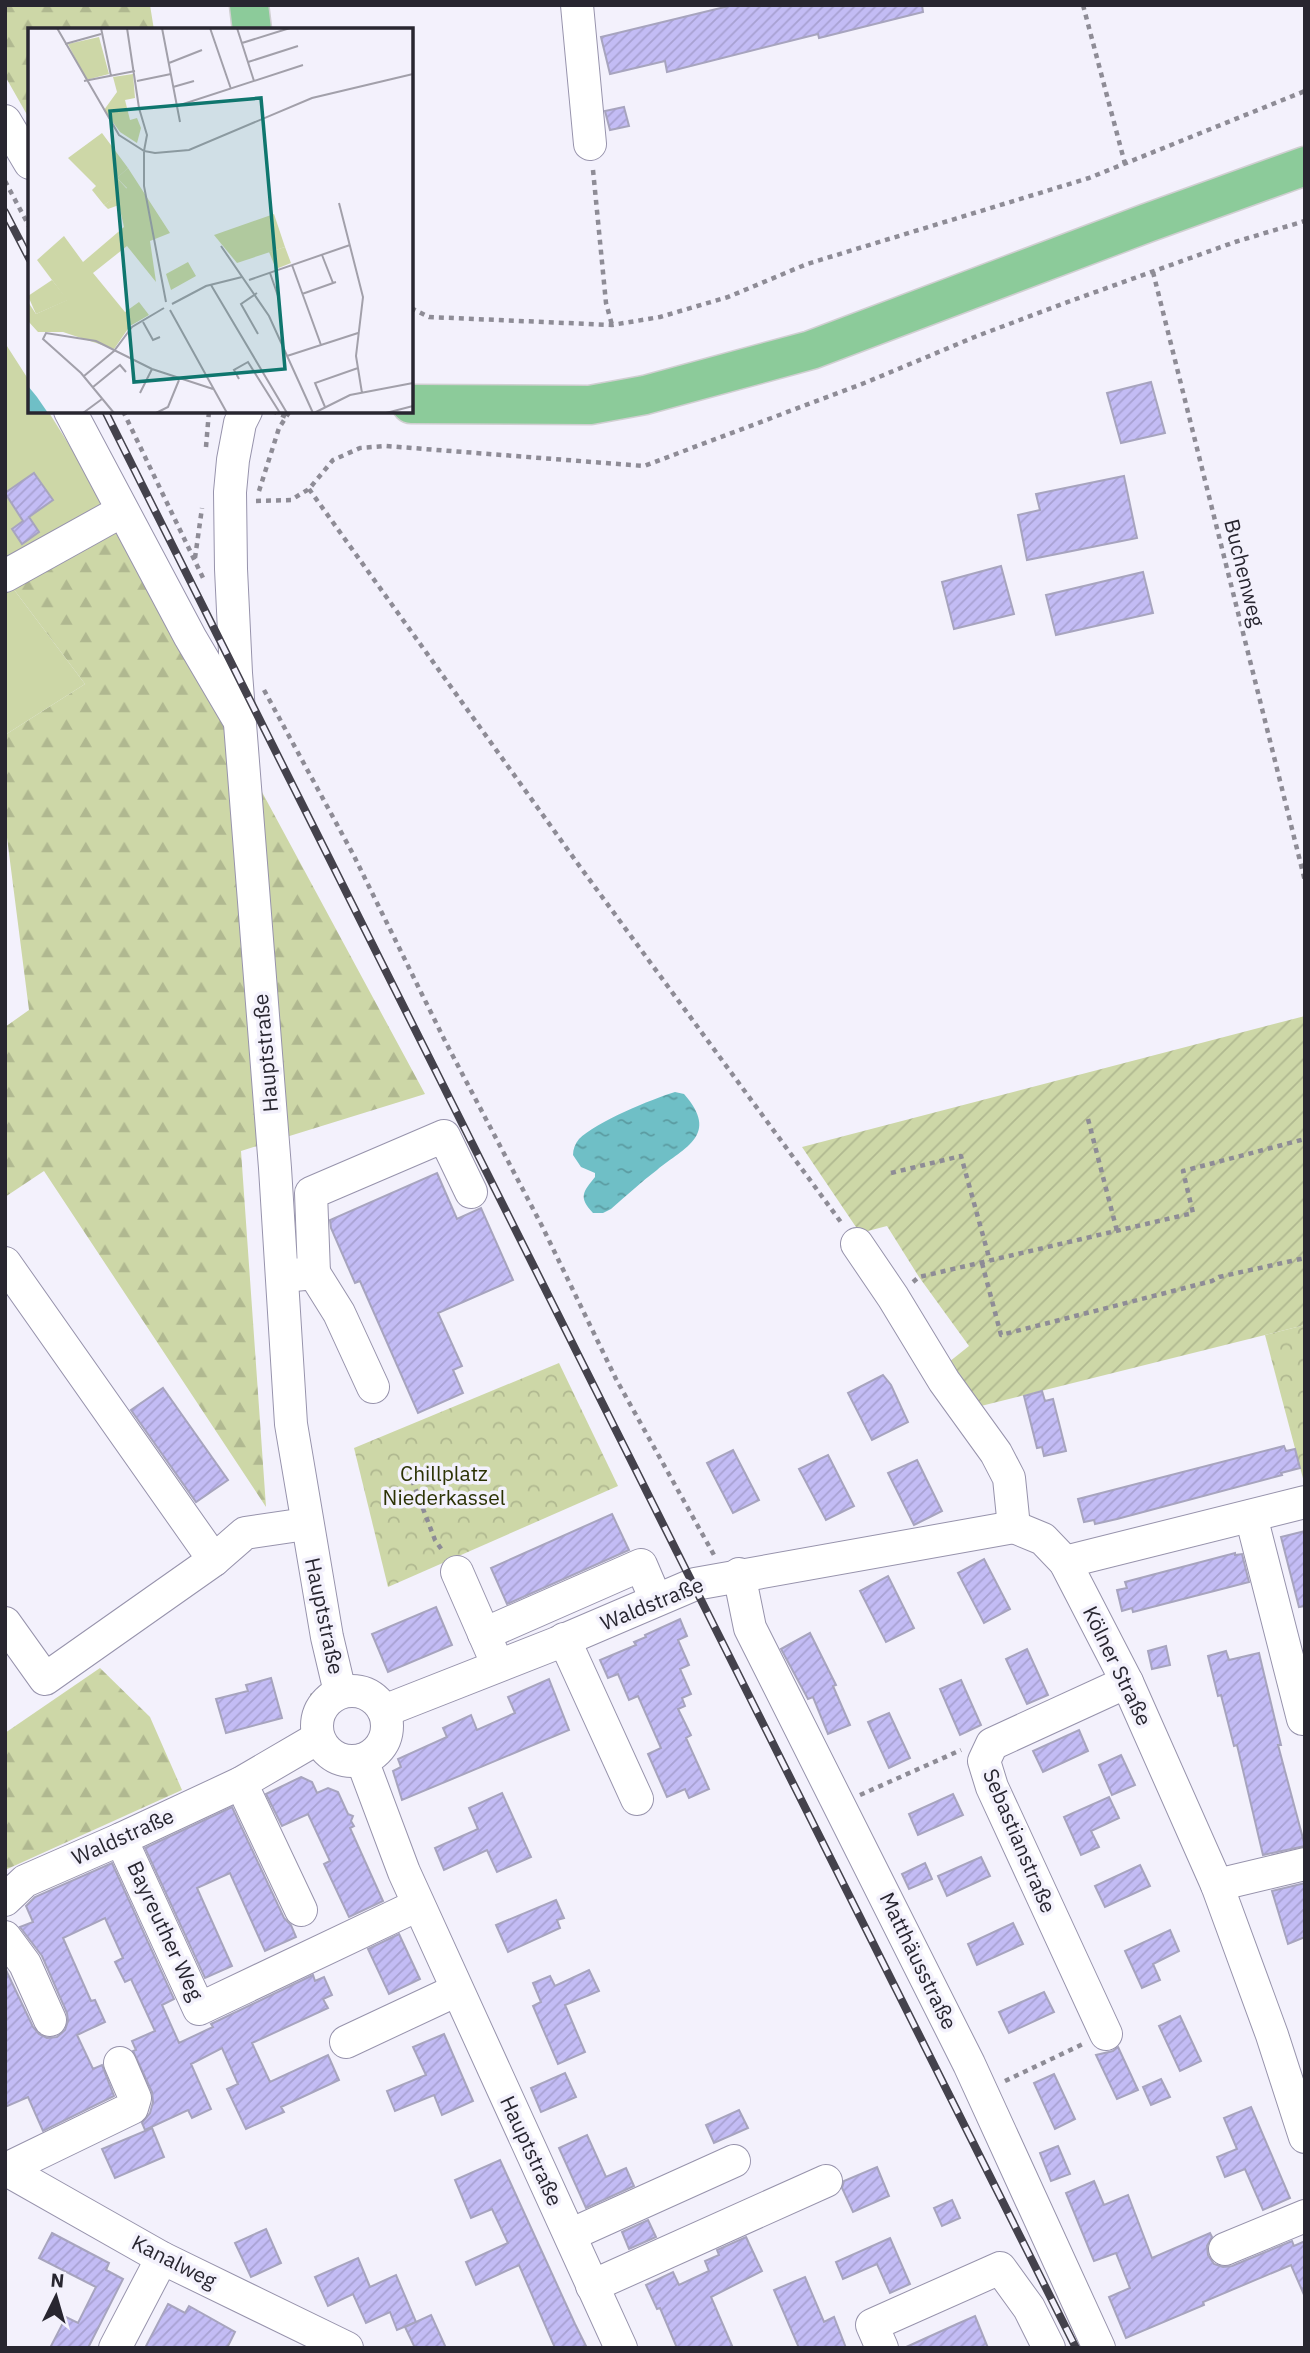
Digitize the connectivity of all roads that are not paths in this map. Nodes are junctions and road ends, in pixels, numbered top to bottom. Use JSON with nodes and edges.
{"nodes":[{"id":1,"x":249,"y":5,"type":"edge"},
{"id":2,"x":581,"y":6,"type":"edge"},
{"id":3,"x":252,"y":28,"type":"edge"},
{"id":4,"x":5,"y":121,"type":"edge"},
{"id":5,"x":590,"y":144,"type":"road end"},
{"id":6,"x":28,"y":160,"type":"edge"},
{"id":7,"x":1305,"y":166,"type":"edge"},
{"id":8,"x":421,"y":401,"type":"edge"},
{"id":9,"x":71,"y":413,"type":"edge"},
{"id":10,"x":245,"y":413,"type":"edge"},
{"id":11,"x":122,"y":511,"type":"junction"},
{"id":12,"x":5,"y":576,"type":"edge"},
{"id":13,"x":240,"y":722,"type":"junction"},
{"id":14,"x":471,"y":1192,"type":"dead end"},
{"id":15,"x":856,"y":1244,"type":"road end"},
{"id":16,"x":5,"y":1263,"type":"edge"},
{"id":17,"x":314,"y":1273,"type":"junction"},
{"id":18,"x":282,"y":1276,"type":"junction"},
{"id":19,"x":373,"y":1387,"type":"dead end"},
{"id":20,"x":1305,"y":1502,"type":"edge"},
{"id":21,"x":1251,"y":1516,"type":"junction"},
{"id":22,"x":306,"y":1524,"type":"junction"},
{"id":23,"x":1014,"y":1527,"type":"junction"},
{"id":24,"x":214,"y":1560,"type":"junction"},
{"id":25,"x":1065,"y":1562,"type":"junction"},
{"id":26,"x":457,"y":1572,"type":"road end"},
{"id":27,"x":732,"y":1576,"type":"junction"},
{"id":28,"x":656,"y":1600,"type":"junction"},
{"id":29,"x":5,"y":1623,"type":"edge"},
{"id":30,"x":484,"y":1634,"type":"junction"},
{"id":31,"x":564,"y":1639,"type":"junction"},
{"id":32,"x":498,"y":1666,"type":"junction"},
{"id":33,"x":1126,"y":1682,"type":"junction"},
{"id":34,"x":340,"y":1692,"type":"junction"},
{"id":35,"x":384,"y":1711,"type":"junction"},
{"id":36,"x":1303,"y":1719,"type":"dead end"},
{"id":37,"x":318,"y":1738,"type":"junction"},
{"id":38,"x":362,"y":1760,"type":"junction"},
{"id":39,"x":241,"y":1783,"type":"junction"},
{"id":40,"x":637,"y":1799,"type":"dead end"},
{"id":41,"x":121,"y":1839,"type":"junction"},
{"id":42,"x":1305,"y":1864,"type":"edge"},
{"id":43,"x":1217,"y":1885,"type":"junction"},
{"id":44,"x":5,"y":1900,"type":"edge"},
{"id":45,"x":418,"y":1905,"type":"junction"},
{"id":46,"x":302,"y":1910,"type":"dead end"},
{"id":47,"x":5,"y":1937,"type":"edge"},
{"id":48,"x":457,"y":1990,"type":"junction"},
{"id":49,"x":50,"y":2020,"type":"dead end"},
{"id":50,"x":1106,"y":2034,"type":"road end"},
{"id":51,"x":346,"y":2042,"type":"dead end"},
{"id":52,"x":120,"y":2063,"type":"dead end"},
{"id":53,"x":1305,"y":2137,"type":"edge"},
{"id":54,"x":734,"y":2161,"type":"dead end"},
{"id":55,"x":5,"y":2169,"type":"edge"},
{"id":56,"x":826,"y":2181,"type":"dead end"},
{"id":57,"x":1305,"y":2217,"type":"edge"},
{"id":58,"x":570,"y":2235,"type":"junction"},
{"id":59,"x":1225,"y":2249,"type":"dead end"},
{"id":60,"x":162,"y":2258,"type":"junction"},
{"id":61,"x":593,"y":2286,"type":"junction"},
{"id":62,"x":115,"y":2348,"type":"edge"},
{"id":63,"x":346,"y":2348,"type":"edge"},
{"id":64,"x":621,"y":2348,"type":"edge"},
{"id":65,"x":882,"y":2348,"type":"edge"},
{"id":66,"x":1049,"y":2348,"type":"edge"},
{"id":67,"x":1099,"y":2348,"type":"edge"}],
"edges":[{"from":1,"to":3,"type":"main road"},
{"from":2,"to":5,"type":"street"},
{"from":4,"to":6,"type":"street"},
{"from":7,"to":8,"type":"main road"},
{"from":9,"to":11,"type":"street"},
{"from":10,"to":13,"type":"street","name":"Hauptstraße"},
{"from":11,"to":12,"type":"street"},
{"from":11,"to":13,"type":"street"},
{"from":13,"to":18,"type":"street","name":"Hauptstraße"},
{"from":14,"to":17,"type":"street"},
{"from":15,"to":23,"type":"street"},
{"from":16,"to":24,"type":"street"},
{"from":17,"to":18,"type":"street"},
{"from":17,"to":19,"type":"street"},
{"from":18,"to":22,"type":"street","name":"Hauptstraße"},
{"from":20,"to":21,"type":"street"},
{"from":21,"to":25,"type":"street"},
{"from":21,"to":36,"type":"street"},
{"from":22,"to":24,"type":"street"},
{"from":22,"to":34,"type":"street","name":"Hauptstraße"},
{"from":23,"to":25,"type":"street","name":"Kölner Straße"},
{"from":23,"to":27,"type":"street","name":"Waldstraße"},
{"from":24,"to":29,"type":"street"},
{"from":25,"to":33,"type":"street","name":"Kölner Straße"},
{"from":26,"to":30,"type":"street"},
{"from":27,"to":28,"type":"street","name":"Waldstraße"},
{"from":27,"to":67,"type":"street","name":"Matthäusstraße"},
{"from":28,"to":30,"type":"street"},
{"from":28,"to":31,"type":"street","name":"Waldstraße"},
{"from":30,"to":32,"type":"street"},
{"from":31,"to":32,"type":"street","name":"Waldstraße"},
{"from":31,"to":40,"type":"street"},
{"from":32,"to":35,"type":"street","name":"Waldstraße"},
{"from":33,"to":43,"type":"street","name":"Kölner Straße"},
{"from":33,"to":50,"type":"street","name":"Sebastianstraße"},
{"from":34,"to":35,"type":"street"},
{"from":34,"to":37,"type":"street"},
{"from":35,"to":38,"type":"street"},
{"from":37,"to":38,"type":"street"},
{"from":37,"to":39,"type":"street","name":"Waldstraße"},
{"from":38,"to":45,"type":"street","name":"Hauptstraße"},
{"from":39,"to":41,"type":"street","name":"Waldstraße"},
{"from":39,"to":46,"type":"street"},
{"from":41,"to":44,"type":"street","name":"Waldstraße"},
{"from":41,"to":45,"type":"street","name":"Bayreuther Weg"},
{"from":42,"to":43,"type":"street"},
{"from":43,"to":53,"type":"street","name":"Kölner Straße"},
{"from":45,"to":48,"type":"street","name":"Hauptstraße"},
{"from":47,"to":49,"type":"street"},
{"from":48,"to":51,"type":"street"},
{"from":48,"to":58,"type":"street","name":"Hauptstraße"},
{"from":52,"to":55,"type":"street"},
{"from":54,"to":58,"type":"street"},
{"from":55,"to":60,"type":"street","name":"Kanalweg"},
{"from":56,"to":61,"type":"street"},
{"from":57,"to":59,"type":"street"},
{"from":58,"to":61,"type":"street","name":"Hauptstraße"},
{"from":60,"to":62,"type":"street"},
{"from":60,"to":63,"type":"street","name":"Kanalweg"},
{"from":61,"to":64,"type":"street","name":"Hauptstraße"},
{"from":65,"to":66,"type":"street"}]}
